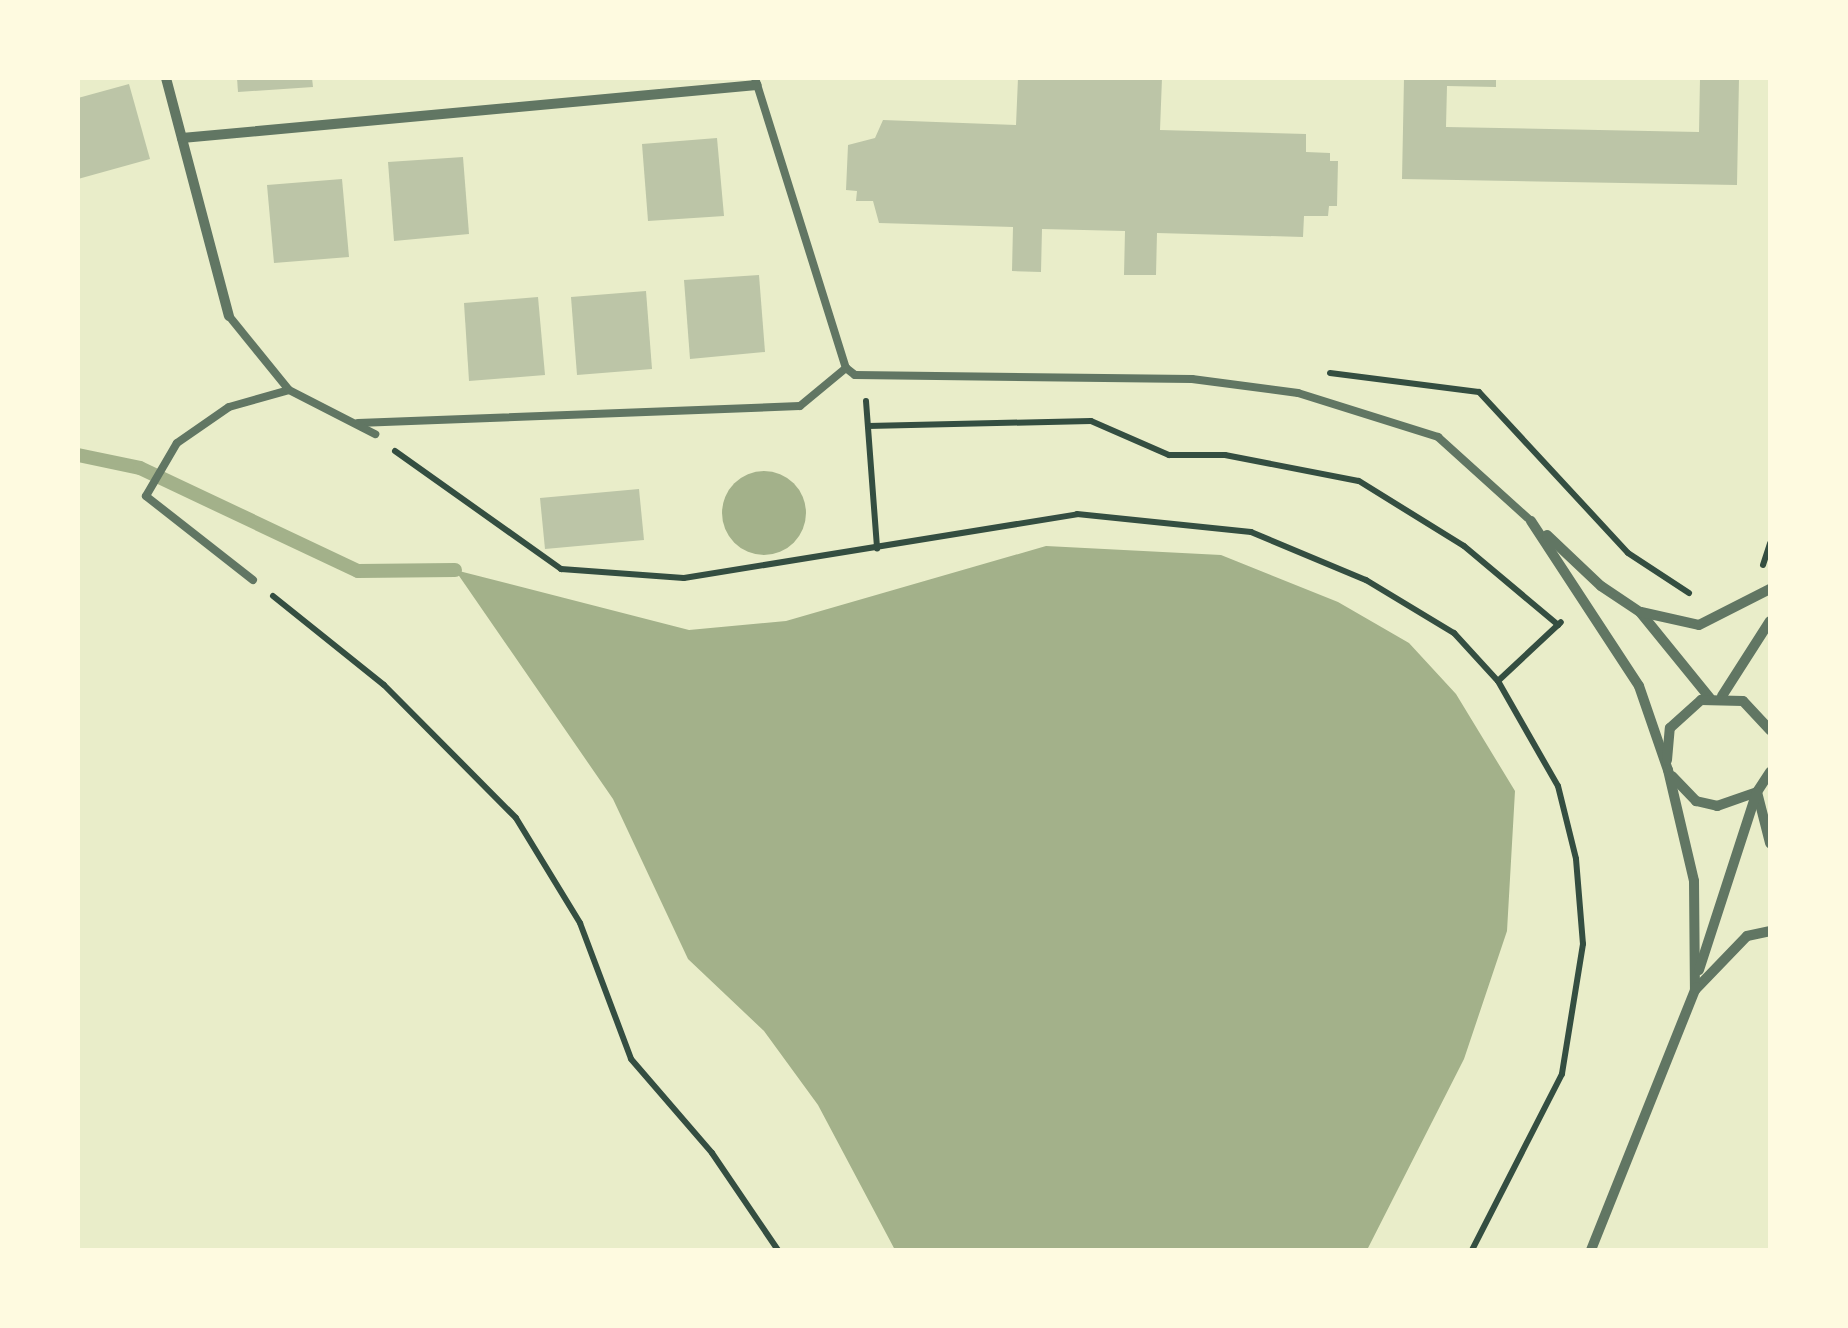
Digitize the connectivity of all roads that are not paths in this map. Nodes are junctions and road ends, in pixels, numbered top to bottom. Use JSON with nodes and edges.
{"nodes":[{"id":1,"x":166,"y":78,"type":"edge"},
{"id":2,"x":756,"y":81,"type":"edge"},
{"id":3,"x":182,"y":138,"type":"junction"},
{"id":4,"x":230,"y":316,"type":"joint"},
{"id":5,"x":846,"y":368,"type":"junction"},
{"id":6,"x":289,"y":390,"type":"junction"},
{"id":7,"x":358,"y":424,"type":"junction"},
{"id":8,"x":375,"y":434,"type":"road end"},
{"id":9,"x":1532,"y":521,"type":"junction"},
{"id":10,"x":252,"y":580,"type":"road end"},
{"id":11,"x":1770,"y":589,"type":"edge"},
{"id":12,"x":1640,"y":612,"type":"junction"},
{"id":13,"x":1770,"y":621,"type":"edge"},
{"id":14,"x":1716,"y":697,"type":"junction"},
{"id":15,"x":1770,"y":730,"type":"edge"},
{"id":16,"x":1668,"y":770,"type":"junction"},
{"id":17,"x":1770,"y":772,"type":"edge"},
{"id":18,"x":1757,"y":792,"type":"junction"},
{"id":19,"x":1770,"y":843,"type":"edge"},
{"id":20,"x":1770,"y":931,"type":"edge"},
{"id":21,"x":1695,"y":990,"type":"junction"},
{"id":22,"x":1591,"y":1250,"type":"edge"}],
"edges":[{"from":1,"to":3,"type":"street"},
{"from":2,"to":3,"type":"street"},
{"from":2,"to":5,"type":"lane"},
{"from":3,"to":4,"type":"street"},
{"from":4,"to":6,"type":"lane"},
{"from":5,"to":7,"type":"lane"},
{"from":5,"to":9,"type":"lane"},
{"from":6,"to":7,"type":"lane"},
{"from":6,"to":10,"type":"lane"},
{"from":7,"to":8,"type":"lane"},
{"from":9,"to":12,"type":"street"},
{"from":9,"to":16,"type":"street"},
{"from":11,"to":12,"type":"street"},
{"from":12,"to":14,"type":"street"},
{"from":13,"to":14,"type":"street"},
{"from":14,"to":15,"type":"street"},
{"from":14,"to":16,"type":"street"},
{"from":16,"to":18,"type":"street"},
{"from":16,"to":21,"type":"street"},
{"from":17,"to":18,"type":"street"},
{"from":18,"to":19,"type":"street"},
{"from":18,"to":21,"type":"street"},
{"from":20,"to":21,"type":"street"},
{"from":21,"to":22,"type":"street"}]}
